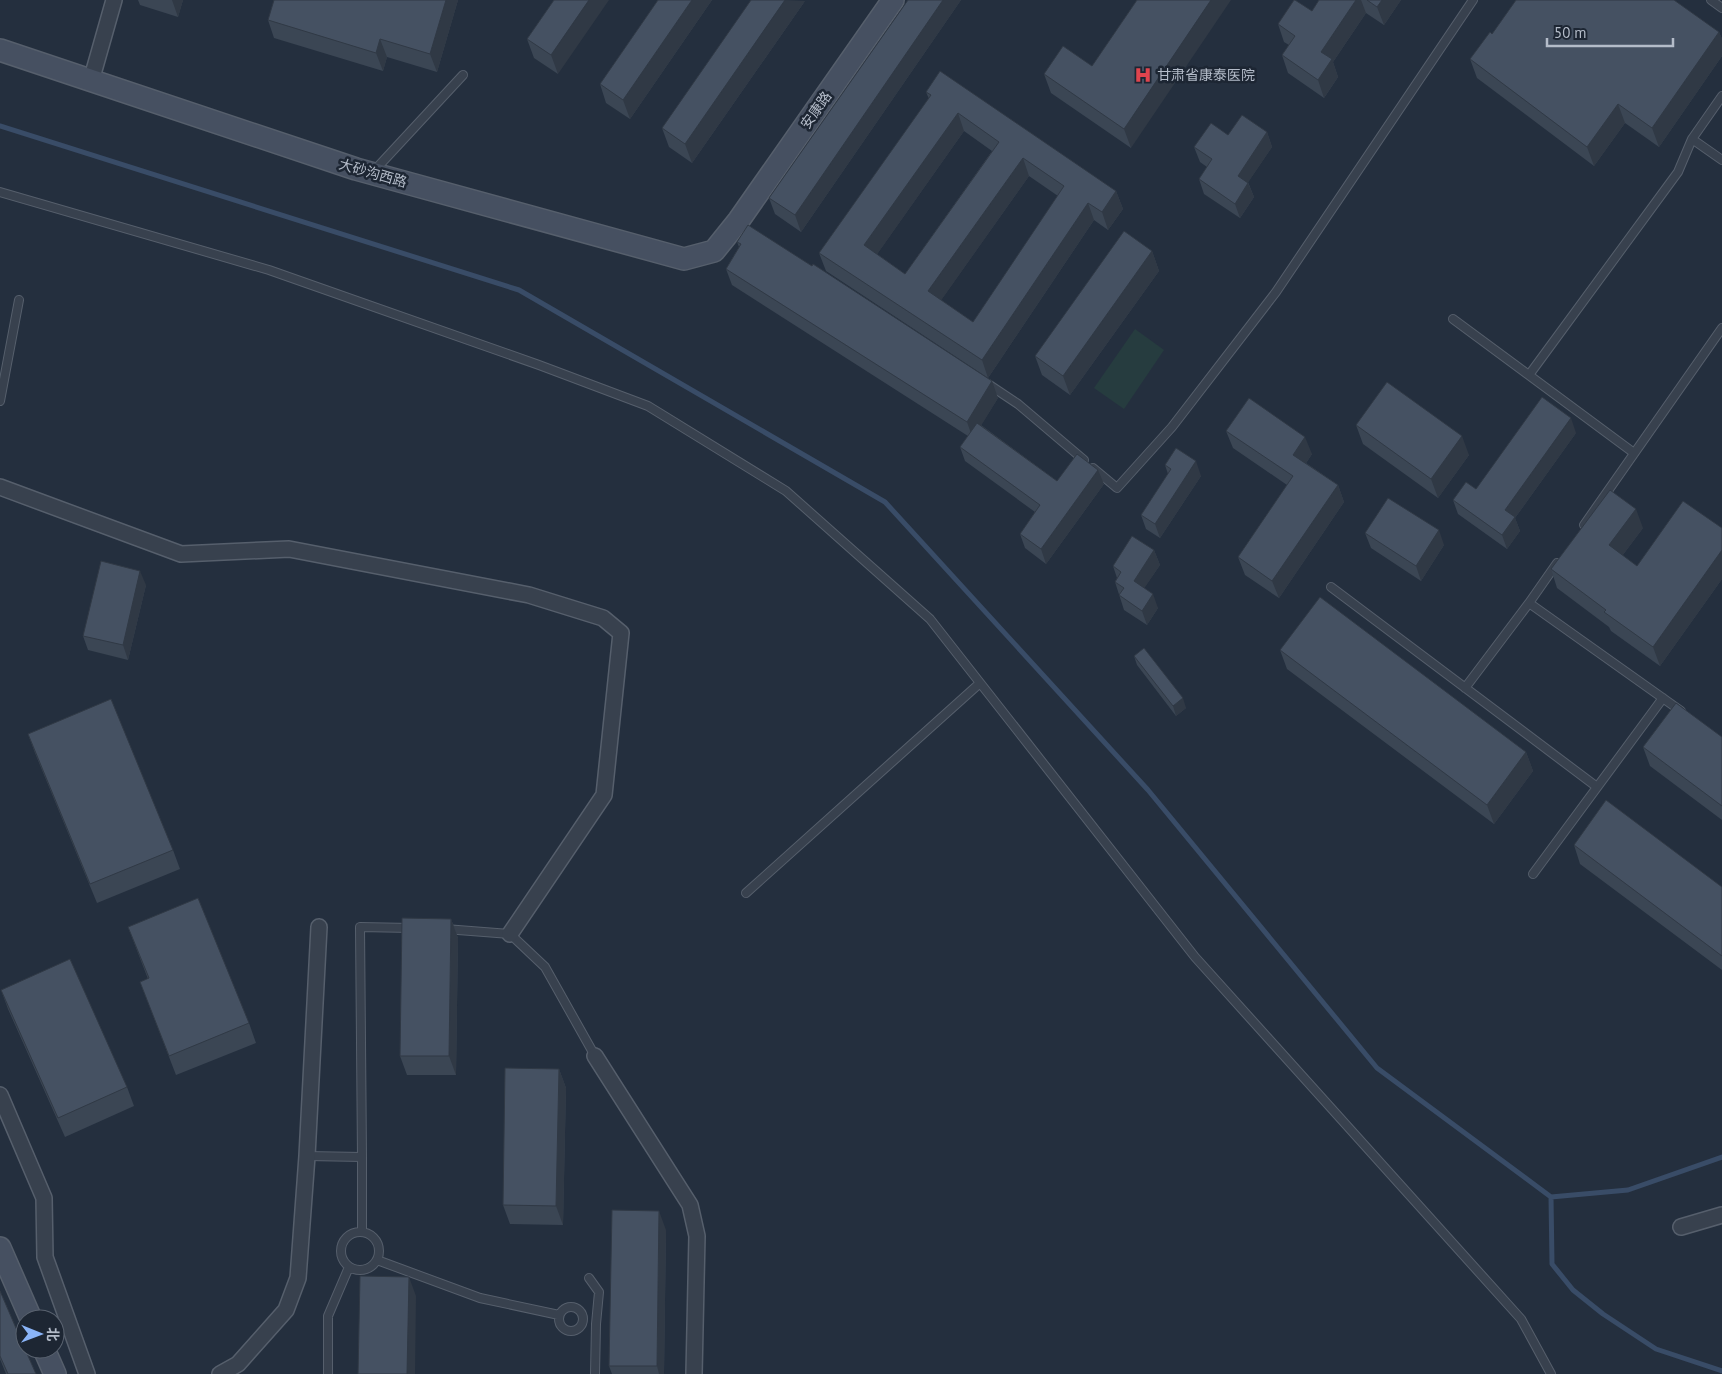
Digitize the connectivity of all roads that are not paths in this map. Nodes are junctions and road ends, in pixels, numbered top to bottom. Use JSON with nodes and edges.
{"nodes":[{"id":1,"x":114,"y":0,"type":"edge"},
{"id":2,"x":893,"y":0,"type":"edge"},
{"id":3,"x":1473,"y":0,"type":"edge"},
{"id":4,"x":1711,"y":0,"type":"edge"},
{"id":5,"x":1722,"y":8,"type":"edge"},
{"id":6,"x":0,"y":50,"type":"edge"},
{"id":7,"x":463,"y":75,"type":"dead end"},
{"id":8,"x":91,"y":81,"type":"junction"},
{"id":9,"x":1722,"y":96,"type":"edge"},
{"id":10,"x":1692,"y":139,"type":"junction"},
{"id":11,"x":1722,"y":160,"type":"edge"},
{"id":12,"x":372,"y":174,"type":"junction"},
{"id":13,"x":0,"y":192,"type":"edge"},
{"id":14,"x":743,"y":223,"type":"joint"},
{"id":15,"x":19,"y":300,"type":"dead end"},
{"id":16,"x":1453,"y":320,"type":"dead end"},
{"id":17,"x":1722,"y":328,"type":"edge"},
{"id":18,"x":1529,"y":375,"type":"junction"},
{"id":19,"x":985,"y":382,"type":"edge"},
{"id":20,"x":0,"y":401,"type":"edge"},
{"id":21,"x":1634,"y":453,"type":"junction"},
{"id":22,"x":0,"y":487,"type":"edge"},
{"id":23,"x":1578,"y":532,"type":"edge"},
{"id":24,"x":1562,"y":556,"type":"edge"},
{"id":25,"x":1330,"y":587,"type":"dead end"},
{"id":26,"x":1529,"y":603,"type":"junction"},
{"id":27,"x":980,"y":683,"type":"junction"},
{"id":28,"x":1465,"y":688,"type":"junction"},
{"id":29,"x":1663,"y":698,"type":"junction"},
{"id":30,"x":1685,"y":714,"type":"edge"},
{"id":31,"x":1597,"y":787,"type":"junction"},
{"id":32,"x":1533,"y":874,"type":"dead end"},
{"id":33,"x":746,"y":893,"type":"dead end"},
{"id":34,"x":318,"y":927,"type":"dead end"},
{"id":35,"x":417,"y":928,"type":"edge"},
{"id":36,"x":436,"y":929,"type":"edge"},
{"id":37,"x":510,"y":934,"type":"junction"},
{"id":38,"x":596,"y":1056,"type":"joint"},
{"id":39,"x":0,"y":1095,"type":"edge"},
{"id":40,"x":307,"y":1156,"type":"junction"},
{"id":41,"x":362,"y":1157,"type":"junction"},
{"id":42,"x":1722,"y":1215,"type":"edge"},
{"id":43,"x":1681,"y":1227,"type":"dead end"},
{"id":44,"x":362,"y":1231,"type":"junction"},
{"id":45,"x":0,"y":1248,"type":"edge"},
{"id":46,"x":377,"y":1260,"type":"junction"},
{"id":47,"x":349,"y":1267,"type":"junction"},
{"id":48,"x":589,"y":1278,"type":"dead end"},
{"id":49,"x":27,"y":1309,"type":"edge"},
{"id":50,"x":560,"y":1315,"type":"junction"},
{"id":51,"x":584,"y":1321,"type":"junction"},
{"id":52,"x":596,"y":1324,"type":"junction"},
{"id":53,"x":48,"y":1359,"type":"edge"},
{"id":54,"x":55,"y":1374,"type":"edge"},
{"id":55,"x":87,"y":1374,"type":"edge"},
{"id":56,"x":220,"y":1374,"type":"edge"},
{"id":57,"x":328,"y":1374,"type":"edge"},
{"id":58,"x":595,"y":1374,"type":"edge"},
{"id":59,"x":694,"y":1374,"type":"edge"},
{"id":60,"x":1551,"y":1374,"type":"edge"}],
"edges":[{"from":1,"to":8,"type":"street"},
{"from":2,"to":14,"type":"street","name":"安康路"},
{"from":3,"to":19,"type":"lane"},
{"from":4,"to":5,"type":"lane"},
{"from":6,"to":8,"type":"street","name":"大砂沟西路"},
{"from":7,"to":12,"type":"lane"},
{"from":8,"to":12,"type":"street","name":"大砂沟西路"},
{"from":9,"to":10,"type":"lane"},
{"from":10,"to":11,"type":"lane"},
{"from":10,"to":18,"type":"lane"},
{"from":12,"to":14,"type":"street","name":"大砂沟西路"},
{"from":13,"to":27,"type":"lane"},
{"from":15,"to":20,"type":"lane"},
{"from":16,"to":18,"type":"lane"},
{"from":17,"to":21,"type":"lane"},
{"from":18,"to":21,"type":"lane"},
{"from":21,"to":23,"type":"lane"},
{"from":22,"to":37,"type":"street"},
{"from":24,"to":26,"type":"lane"},
{"from":25,"to":28,"type":"lane"},
{"from":26,"to":28,"type":"lane"},
{"from":26,"to":29,"type":"lane"},
{"from":27,"to":33,"type":"lane"},
{"from":27,"to":60,"type":"lane"},
{"from":28,"to":31,"type":"lane"},
{"from":29,"to":30,"type":"lane"},
{"from":29,"to":31,"type":"lane"},
{"from":31,"to":32,"type":"lane"},
{"from":34,"to":40,"type":"street"},
{"from":35,"to":41,"type":"lane"},
{"from":36,"to":37,"type":"lane"},
{"from":37,"to":38,"type":"lane"},
{"from":38,"to":59,"type":"street"},
{"from":39,"to":55,"type":"street"},
{"from":40,"to":41,"type":"lane"},
{"from":40,"to":56,"type":"street"},
{"from":41,"to":44,"type":"lane"},
{"from":42,"to":43,"type":"street"},
{"from":44,"to":46,"type":"lane"},
{"from":44,"to":47,"type":"lane"},
{"from":45,"to":49,"type":"street"},
{"from":46,"to":47,"type":"lane"},
{"from":46,"to":50,"type":"lane"},
{"from":47,"to":57,"type":"lane"},
{"from":48,"to":52,"type":"lane"},
{"from":50,"to":51,"type":"lane"},
{"from":50,"to":51,"type":"lane"},
{"from":51,"to":52,"type":"lane"},
{"from":52,"to":58,"type":"lane"},
{"from":53,"to":54,"type":"street"}]}
